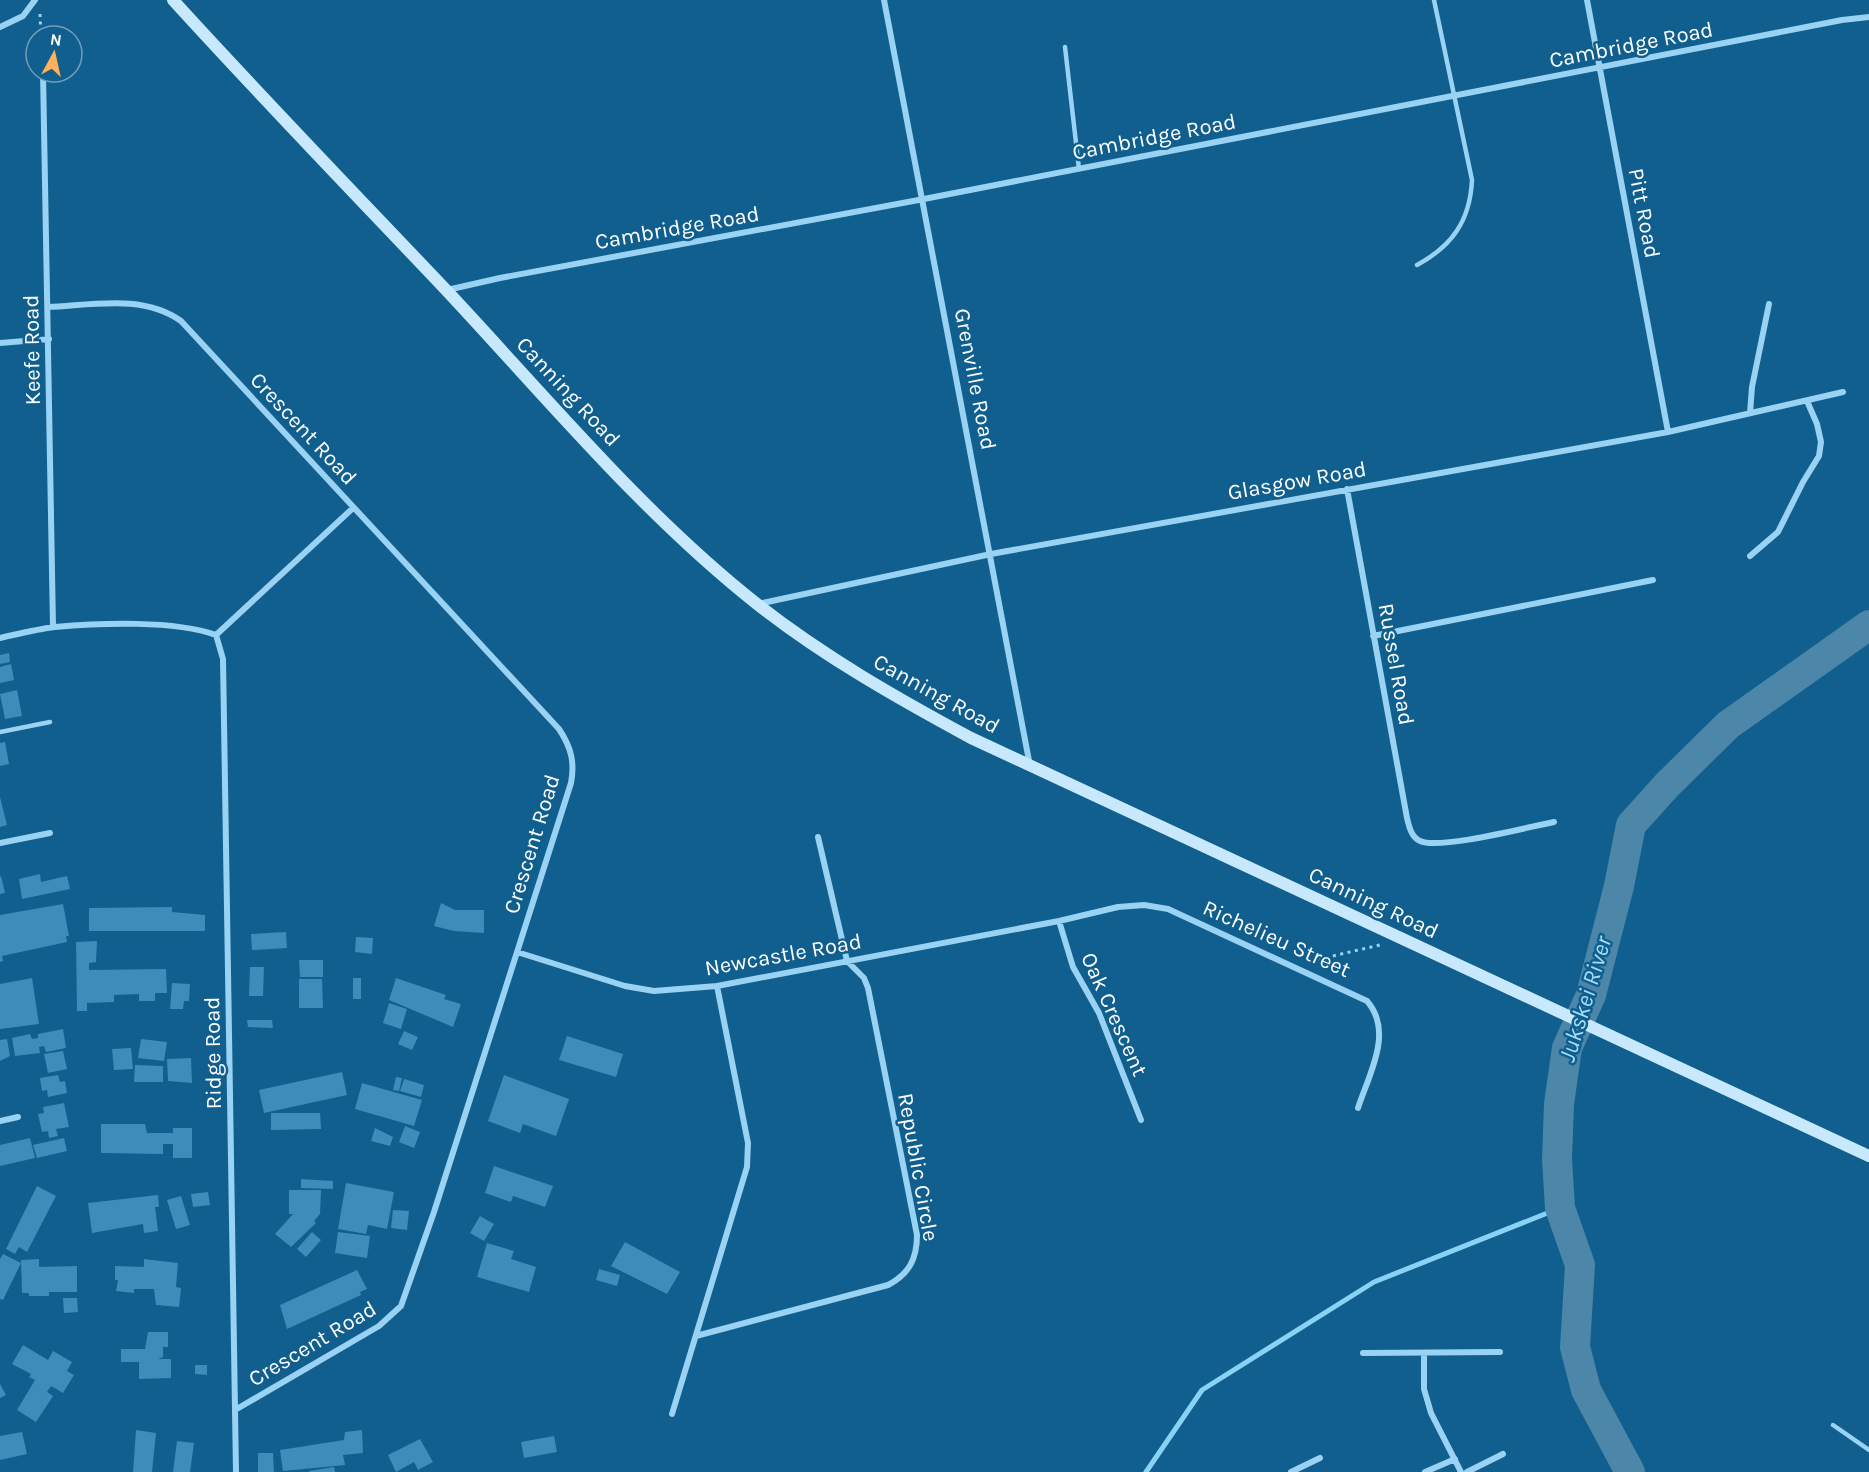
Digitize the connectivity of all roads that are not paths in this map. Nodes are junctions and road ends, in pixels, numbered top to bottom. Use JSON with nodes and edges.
{"nodes":[{"id":1,"x":35,"y":0,"type":"edge"},
{"id":2,"x":173,"y":0,"type":"edge"},
{"id":3,"x":884,"y":0,"type":"edge"},
{"id":4,"x":1434,"y":0,"type":"edge"},
{"id":5,"x":1587,"y":0,"type":"edge"},
{"id":6,"x":1869,"y":17,"type":"edge"},
{"id":7,"x":0,"y":27,"type":"edge"},
{"id":8,"x":1065,"y":47,"type":"dead end"},
{"id":9,"x":1600,"y":69,"type":"junction"},
{"id":10,"x":43,"y":84,"type":"edge"},
{"id":11,"x":1454,"y":95,"type":"junction"},
{"id":12,"x":1079,"y":169,"type":"junction"},
{"id":13,"x":924,"y":199,"type":"junction"},
{"id":14,"x":1417,"y":265,"type":"dead end"},
{"id":15,"x":446,"y":290,"type":"junction"},
{"id":16,"x":1769,"y":304,"type":"dead end"},
{"id":17,"x":48,"y":307,"type":"junction"},
{"id":18,"x":48,"y":339,"type":"junction"},
{"id":19,"x":0,"y":343,"type":"edge"},
{"id":20,"x":1843,"y":392,"type":"dead end"},
{"id":21,"x":1807,"y":400,"type":"junction"},
{"id":22,"x":1750,"y":413,"type":"junction"},
{"id":23,"x":1668,"y":432,"type":"junction"},
{"id":24,"x":1347,"y":489,"type":"junction"},
{"id":25,"x":353,"y":508,"type":"junction"},
{"id":26,"x":991,"y":554,"type":"junction"},
{"id":27,"x":1750,"y":556,"type":"dead end"},
{"id":28,"x":1653,"y":580,"type":"dead end"},
{"id":29,"x":758,"y":604,"type":"junction"},
{"id":30,"x":53,"y":627,"type":"junction"},
{"id":31,"x":216,"y":635,"type":"junction"},
{"id":32,"x":1373,"y":636,"type":"junction"},
{"id":33,"x":0,"y":638,"type":"edge"},
{"id":34,"x":50,"y":722,"type":"dead end"},
{"id":35,"x":0,"y":732,"type":"edge"},
{"id":36,"x":1030,"y":766,"type":"junction"},
{"id":37,"x":1554,"y":822,"type":"dead end"},
{"id":38,"x":50,"y":833,"type":"dead end"},
{"id":39,"x":818,"y":837,"type":"dead end"},
{"id":40,"x":0,"y":843,"type":"edge"},
{"id":41,"x":1059,"y":921,"type":"junction"},
{"id":42,"x":517,"y":952,"type":"junction"},
{"id":43,"x":847,"y":961,"type":"junction"},
{"id":44,"x":717,"y":986,"type":"junction"},
{"id":45,"x":1358,"y":1108,"type":"dead end"},
{"id":46,"x":18,"y":1117,"type":"dead end"},
{"id":47,"x":1141,"y":1120,"type":"dead end"},
{"id":48,"x":0,"y":1121,"type":"edge"},
{"id":49,"x":1869,"y":1156,"type":"edge"},
{"id":50,"x":696,"y":1336,"type":"junction"},
{"id":51,"x":1500,"y":1352,"type":"dead end"},
{"id":52,"x":1363,"y":1353,"type":"dead end"},
{"id":53,"x":1424,"y":1354,"type":"junction"},
{"id":54,"x":235,"y":1410,"type":"junction"},
{"id":55,"x":672,"y":1414,"type":"dead end"},
{"id":56,"x":1833,"y":1425,"type":"dead end"},
{"id":57,"x":1869,"y":1450,"type":"edge"},
{"id":58,"x":1503,"y":1454,"type":"dead end"},
{"id":59,"x":1320,"y":1458,"type":"dead end"},
{"id":60,"x":1455,"y":1459,"type":"junction"},
{"id":61,"x":236,"y":1472,"type":"edge"},
{"id":62,"x":1291,"y":1472,"type":"edge"},
{"id":63,"x":1425,"y":1472,"type":"edge"},
{"id":64,"x":1461,"y":1472,"type":"edge"},
{"id":65,"x":1467,"y":1472,"type":"edge"}],
"edges":[{"from":1,"to":7,"type":"street"},
{"from":2,"to":15,"type":"main road","name":"Canning Road"},
{"from":3,"to":13,"type":"street","name":"Grenville Road"},
{"from":4,"to":11,"type":"lane"},
{"from":5,"to":9,"type":"street","name":"Pitt Road"},
{"from":6,"to":9,"type":"street","name":"Cambridge Road"},
{"from":8,"to":12,"type":"lane"},
{"from":9,"to":11,"type":"street","name":"Cambridge Road"},
{"from":9,"to":23,"type":"street","name":"Pitt Road"},
{"from":10,"to":17,"type":"street","name":"Keefe Road"},
{"from":11,"to":12,"type":"street","name":"Cambridge Road"},
{"from":11,"to":14,"type":"lane"},
{"from":12,"to":13,"type":"street","name":"Cambridge Road"},
{"from":13,"to":15,"type":"street","name":"Cambridge Road"},
{"from":13,"to":26,"type":"street","name":"Grenville Road"},
{"from":15,"to":29,"type":"main road","name":"Canning Road"},
{"from":16,"to":22,"type":"street"},
{"from":17,"to":18,"type":"street","name":"Keefe Road"},
{"from":17,"to":25,"type":"street","name":"Crescent Road"},
{"from":18,"to":19,"type":"street"},
{"from":18,"to":30,"type":"street","name":"Keefe Road"},
{"from":20,"to":21,"type":"street","name":"Glasgow Road"},
{"from":21,"to":22,"type":"street","name":"Glasgow Road"},
{"from":21,"to":27,"type":"street"},
{"from":22,"to":23,"type":"street","name":"Glasgow Road"},
{"from":23,"to":24,"type":"street","name":"Glasgow Road"},
{"from":24,"to":26,"type":"street","name":"Glasgow Road"},
{"from":24,"to":32,"type":"street","name":"Russel Road"},
{"from":25,"to":31,"type":"street"},
{"from":25,"to":42,"type":"street","name":"Crescent Road"},
{"from":26,"to":29,"type":"street","name":"Glasgow Road"},
{"from":26,"to":36,"type":"street","name":"Grenville Road"},
{"from":28,"to":32,"type":"street"},
{"from":29,"to":36,"type":"main road","name":"Canning Road"},
{"from":30,"to":31,"type":"street"},
{"from":30,"to":33,"type":"street"},
{"from":31,"to":54,"type":"street","name":"Ridge Road"},
{"from":32,"to":37,"type":"street","name":"Russel Road"},
{"from":34,"to":35,"type":"lane"},
{"from":36,"to":49,"type":"main road","name":"Canning Road"},
{"from":38,"to":40,"type":"street"},
{"from":39,"to":43,"type":"street"},
{"from":41,"to":43,"type":"street","name":"Newcastle Road"},
{"from":41,"to":45,"type":"street","name":"Richelieu Street"},
{"from":41,"to":47,"type":"street","name":"Oak Crescent"},
{"from":42,"to":44,"type":"street","name":"Newcastle Road"},
{"from":42,"to":54,"type":"street","name":"Crescent Road"},
{"from":43,"to":44,"type":"street","name":"Newcastle Road"},
{"from":43,"to":50,"type":"street","name":"Republic Circle"},
{"from":44,"to":50,"type":"street"},
{"from":46,"to":48,"type":"street"},
{"from":50,"to":55,"type":"street"},
{"from":51,"to":53,"type":"street"},
{"from":52,"to":53,"type":"street"},
{"from":53,"to":60,"type":"street"},
{"from":54,"to":61,"type":"street","name":"Ridge Road"},
{"from":56,"to":57,"type":"lane"},
{"from":58,"to":65,"type":"street"},
{"from":59,"to":62,"type":"street"},
{"from":60,"to":63,"type":"street"},
{"from":60,"to":64,"type":"street"}]}
